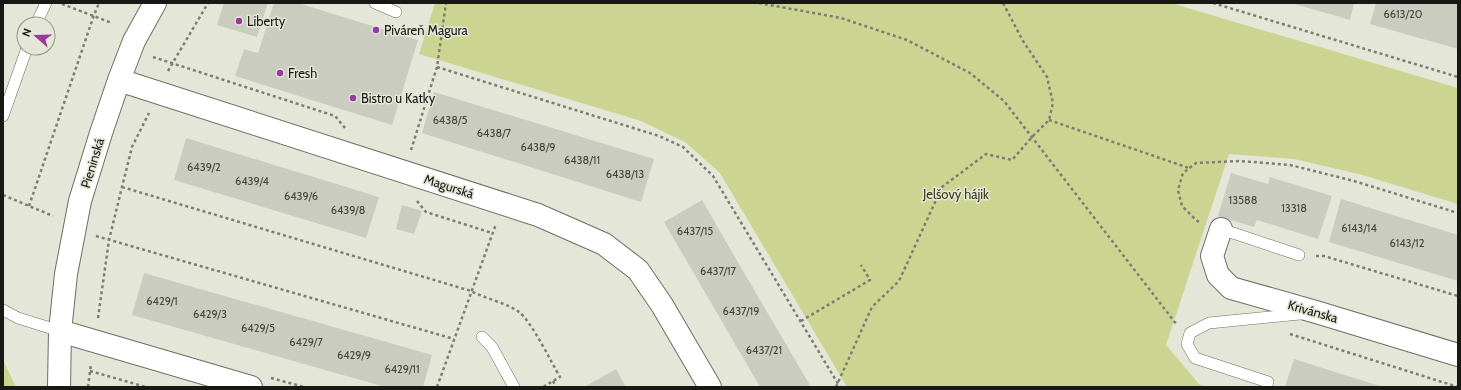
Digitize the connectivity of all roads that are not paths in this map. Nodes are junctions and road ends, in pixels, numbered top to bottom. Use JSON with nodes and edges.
{"nodes":[{"id":1,"x":46,"y":3,"type":"edge"},
{"id":2,"x":155,"y":3,"type":"edge"},
{"id":3,"x":375,"y":3,"type":"edge"},
{"id":4,"x":396,"y":12,"type":"dead end"},
{"id":5,"x":40,"y":16,"type":"edge"},
{"id":6,"x":24,"y":56,"type":"edge"},
{"id":7,"x":119,"y":80,"type":"junction"},
{"id":8,"x":3,"y":116,"type":"edge"},
{"id":9,"x":1217,"y":228,"type":"joint"},
{"id":10,"x":1299,"y":255,"type":"dead end"},
{"id":11,"x":3,"y":310,"type":"edge"},
{"id":12,"x":1316,"y":312,"type":"junction"},
{"id":13,"x":60,"y":331,"type":"junction"},
{"id":14,"x":482,"y":337,"type":"dead end"},
{"id":15,"x":1458,"y":355,"type":"edge"},
{"id":16,"x":1268,"y":382,"type":"dead end"},
{"id":17,"x":59,"y":387,"type":"edge"},
{"id":18,"x":251,"y":387,"type":"edge"},
{"id":19,"x":514,"y":387,"type":"edge"},
{"id":20,"x":710,"y":387,"type":"edge"}],
"edges":[{"from":1,"to":5,"type":"lane"},
{"from":2,"to":7,"type":"street","name":"Pieninská"},
{"from":3,"to":4,"type":"lane"},
{"from":6,"to":8,"type":"lane"},
{"from":7,"to":13,"type":"street","name":"Pieninská"},
{"from":7,"to":20,"type":"street","name":"Magurská"},
{"from":9,"to":10,"type":"lane"},
{"from":9,"to":12,"type":"street","name":"Krivánska"},
{"from":11,"to":13,"type":"lane"},
{"from":12,"to":15,"type":"street","name":"Krivánska"},
{"from":12,"to":16,"type":"lane"},
{"from":13,"to":17,"type":"street","name":"Pieninská"},
{"from":13,"to":18,"type":"street"},
{"from":14,"to":19,"type":"lane"}]}
